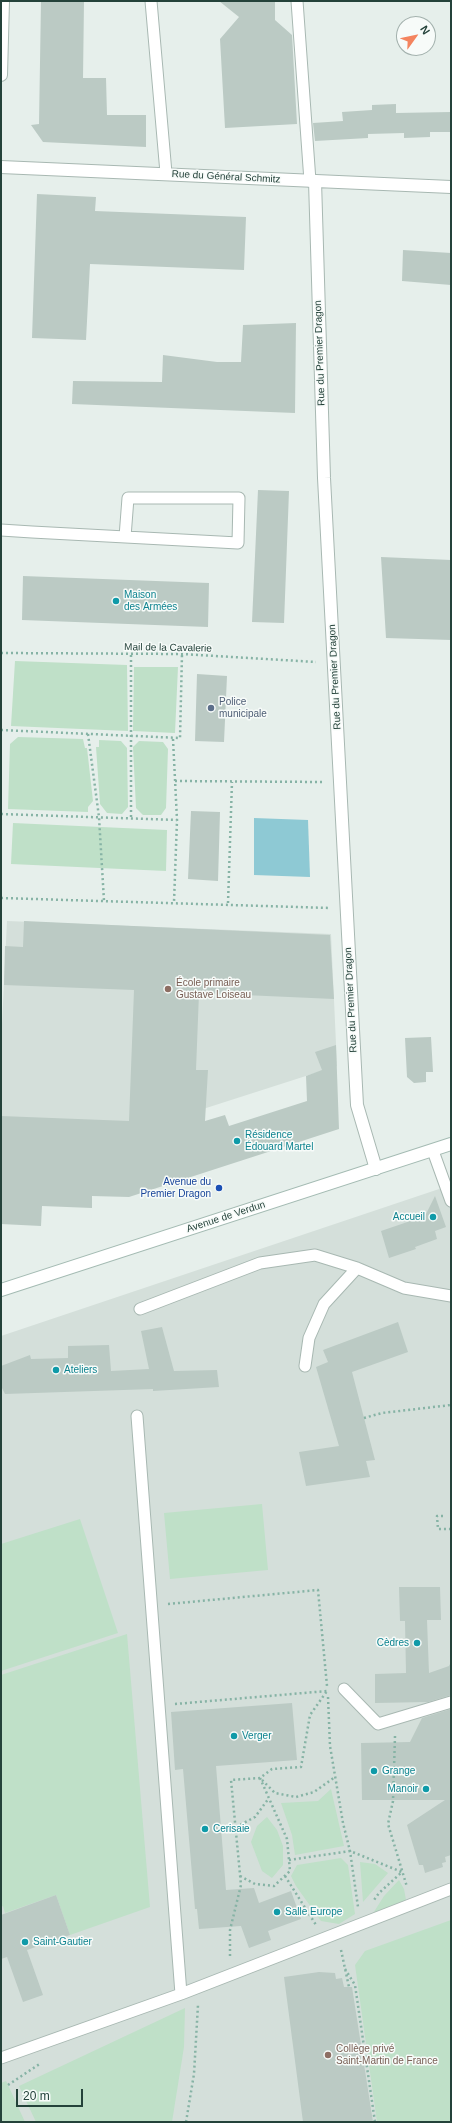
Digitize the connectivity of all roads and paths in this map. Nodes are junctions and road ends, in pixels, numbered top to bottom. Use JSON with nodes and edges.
{"nodes":[{"id":1,"x":3,"y":1,"type":"edge"},
{"id":2,"x":151,"y":1,"type":"edge"},
{"id":3,"x":297,"y":1,"type":"edge"},
{"id":4,"x":1,"y":75,"type":"edge"},
{"id":5,"x":1,"y":167,"type":"edge"},
{"id":6,"x":166,"y":174,"type":"junction"},
{"id":7,"x":312,"y":181,"type":"junction"},
{"id":8,"x":451,"y":187,"type":"edge"},
{"id":9,"x":1,"y":530,"type":"edge"},
{"id":10,"x":125,"y":537,"type":"junction"},
{"id":11,"x":1,"y":654,"type":"edge"},
{"id":12,"x":182,"y":654,"type":"junction"},
{"id":13,"x":131,"y":655,"type":"junction"},
{"id":14,"x":335,"y":663,"type":"junction"},
{"id":15,"x":1,"y":730,"type":"edge"},
{"id":16,"x":88,"y":734,"type":"junction"},
{"id":17,"x":131,"y":736,"type":"junction"},
{"id":18,"x":173,"y":739,"type":"junction"},
{"id":19,"x":174,"y":781,"type":"junction"},
{"id":20,"x":232,"y":782,"type":"junction"},
{"id":21,"x":340,"y":782,"type":"junction"},
{"id":22,"x":1,"y":814,"type":"edge"},
{"id":23,"x":99,"y":817,"type":"junction"},
{"id":24,"x":132,"y":818,"type":"junction"},
{"id":25,"x":177,"y":820,"type":"junction"},
{"id":26,"x":1,"y":898,"type":"edge"},
{"id":27,"x":104,"y":901,"type":"junction"},
{"id":28,"x":174,"y":902,"type":"junction"},
{"id":29,"x":228,"y":903,"type":"junction"},
{"id":30,"x":346,"y":909,"type":"junction"},
{"id":31,"x":451,"y":1144,"type":"edge"},
{"id":32,"x":433,"y":1151,"type":"junction"},
{"id":33,"x":376,"y":1169,"type":"junction"},
{"id":34,"x":451,"y":1201,"type":"edge"},
{"id":35,"x":357,"y":1268,"type":"junction"},
{"id":36,"x":1,"y":1290,"type":"edge"},
{"id":37,"x":451,"y":1296,"type":"edge"},
{"id":38,"x":140,"y":1309,"type":"dead end"},
{"id":39,"x":305,"y":1366,"type":"dead end"},
{"id":40,"x":451,"y":1405,"type":"edge"},
{"id":41,"x":137,"y":1416,"type":"dead end"},
{"id":42,"x":364,"y":1418,"type":"dead end"},
{"id":43,"x":443,"y":1516,"type":"dead end"},
{"id":44,"x":451,"y":1528,"type":"edge"},
{"id":45,"x":152,"y":1605,"type":"junction"},
{"id":46,"x":344,"y":1689,"type":"joint"},
{"id":47,"x":327,"y":1691,"type":"junction"},
{"id":48,"x":451,"y":1702,"type":"edge"},
{"id":49,"x":159,"y":1705,"type":"junction"},
{"id":50,"x":395,"y":1719,"type":"junction"},
{"id":51,"x":335,"y":1777,"type":"junction"},
{"id":52,"x":260,"y":1778,"type":"junction"},
{"id":53,"x":269,"y":1798,"type":"junction"},
{"id":54,"x":236,"y":1827,"type":"junction"},
{"id":55,"x":350,"y":1851,"type":"junction"},
{"id":56,"x":289,"y":1860,"type":"junction"},
{"id":57,"x":402,"y":1872,"type":"junction"},
{"id":58,"x":240,"y":1876,"type":"junction"},
{"id":59,"x":285,"y":1876,"type":"junction"},
{"id":60,"x":451,"y":1888,"type":"edge"},
{"id":61,"x":412,"y":1903,"type":"junction"},
{"id":62,"x":360,"y":1923,"type":"junction"},
{"id":63,"x":337,"y":1932,"type":"junction"},
{"id":64,"x":324,"y":1937,"type":"junction"},
{"id":65,"x":345,"y":1969,"type":"junction"},
{"id":66,"x":230,"y":1974,"type":"junction"},
{"id":67,"x":199,"y":1987,"type":"junction"},
{"id":68,"x":348,"y":1987,"type":"dead end"},
{"id":69,"x":181,"y":1994,"type":"junction"},
{"id":70,"x":1,"y":2058,"type":"edge"},
{"id":71,"x":186,"y":2122,"type":"edge"},
{"id":72,"x":375,"y":2122,"type":"edge"}],
"edges":[{"from":1,"to":4,"type":"street"},
{"from":2,"to":6,"type":"lane"},
{"from":3,"to":7,"type":"lane"},
{"from":5,"to":6,"type":"street","name":"Rue du Général Schmitz"},
{"from":6,"to":7,"type":"street","name":"Rue du Général Schmitz"},
{"from":7,"to":8,"type":"street","name":"Rue du Général Schmitz"},
{"from":7,"to":14,"type":"street","name":"Rue du Premier Dragon"},
{"from":9,"to":10,"type":"lane"},
{"from":10,"to":10,"type":"lane"},
{"from":11,"to":13,"type":"path","name":"Mail de la Cavalerie"},
{"from":12,"to":13,"type":"path","name":"Mail de la Cavalerie"},
{"from":12,"to":14,"type":"path","name":"Mail de la Cavalerie"},
{"from":12,"to":18,"type":"path"},
{"from":13,"to":17,"type":"path"},
{"from":14,"to":21,"type":"street","name":"Rue du Premier Dragon"},
{"from":15,"to":16,"type":"path"},
{"from":16,"to":17,"type":"path"},
{"from":16,"to":23,"type":"path"},
{"from":17,"to":18,"type":"path"},
{"from":17,"to":24,"type":"path"},
{"from":18,"to":19,"type":"path"},
{"from":19,"to":20,"type":"path"},
{"from":19,"to":25,"type":"path"},
{"from":20,"to":21,"type":"path"},
{"from":20,"to":29,"type":"path"},
{"from":21,"to":30,"type":"street","name":"Rue du Premier Dragon"},
{"from":22,"to":23,"type":"path"},
{"from":23,"to":24,"type":"path"},
{"from":23,"to":27,"type":"path"},
{"from":24,"to":25,"type":"path"},
{"from":25,"to":28,"type":"path"},
{"from":26,"to":27,"type":"path"},
{"from":27,"to":28,"type":"path"},
{"from":28,"to":29,"type":"path"},
{"from":29,"to":30,"type":"path"},
{"from":30,"to":33,"type":"street","name":"Rue du Premier Dragon"},
{"from":31,"to":32,"type":"street","name":"Avenue de Verdun"},
{"from":32,"to":33,"type":"street","name":"Avenue de Verdun"},
{"from":32,"to":34,"type":"lane"},
{"from":33,"to":36,"type":"street","name":"Avenue de Verdun"},
{"from":35,"to":37,"type":"lane"},
{"from":35,"to":38,"type":"lane"},
{"from":35,"to":39,"type":"lane"},
{"from":40,"to":42,"type":"path"},
{"from":41,"to":45,"type":"lane"},
{"from":43,"to":44,"type":"path"},
{"from":45,"to":47,"type":"path"},
{"from":45,"to":49,"type":"lane"},
{"from":46,"to":47,"type":"path"},
{"from":46,"to":50,"type":"lane"},
{"from":47,"to":49,"type":"path"},
{"from":47,"to":51,"type":"path"},
{"from":47,"to":52,"type":"path"},
{"from":48,"to":50,"type":"lane"},
{"from":49,"to":69,"type":"lane"},
{"from":50,"to":57,"type":"path"},
{"from":51,"to":52,"type":"path"},
{"from":51,"to":55,"type":"path"},
{"from":52,"to":53,"type":"path"},
{"from":52,"to":54,"type":"path"},
{"from":53,"to":54,"type":"path"},
{"from":53,"to":56,"type":"path"},
{"from":54,"to":58,"type":"path"},
{"from":55,"to":56,"type":"path"},
{"from":55,"to":57,"type":"path"},
{"from":55,"to":62,"type":"path"},
{"from":56,"to":59,"type":"path"},
{"from":57,"to":61,"type":"path"},
{"from":57,"to":62,"type":"path"},
{"from":58,"to":59,"type":"path"},
{"from":58,"to":66,"type":"path"},
{"from":59,"to":64,"type":"path"},
{"from":60,"to":61,"type":"lane"},
{"from":61,"to":62,"type":"lane"},
{"from":62,"to":63,"type":"lane"},
{"from":63,"to":64,"type":"lane"},
{"from":63,"to":65,"type":"path"},
{"from":64,"to":66,"type":"lane"},
{"from":65,"to":68,"type":"path"},
{"from":65,"to":72,"type":"path"},
{"from":66,"to":67,"type":"lane"},
{"from":67,"to":69,"type":"lane"},
{"from":67,"to":71,"type":"path"},
{"from":69,"to":70,"type":"lane"}]}
